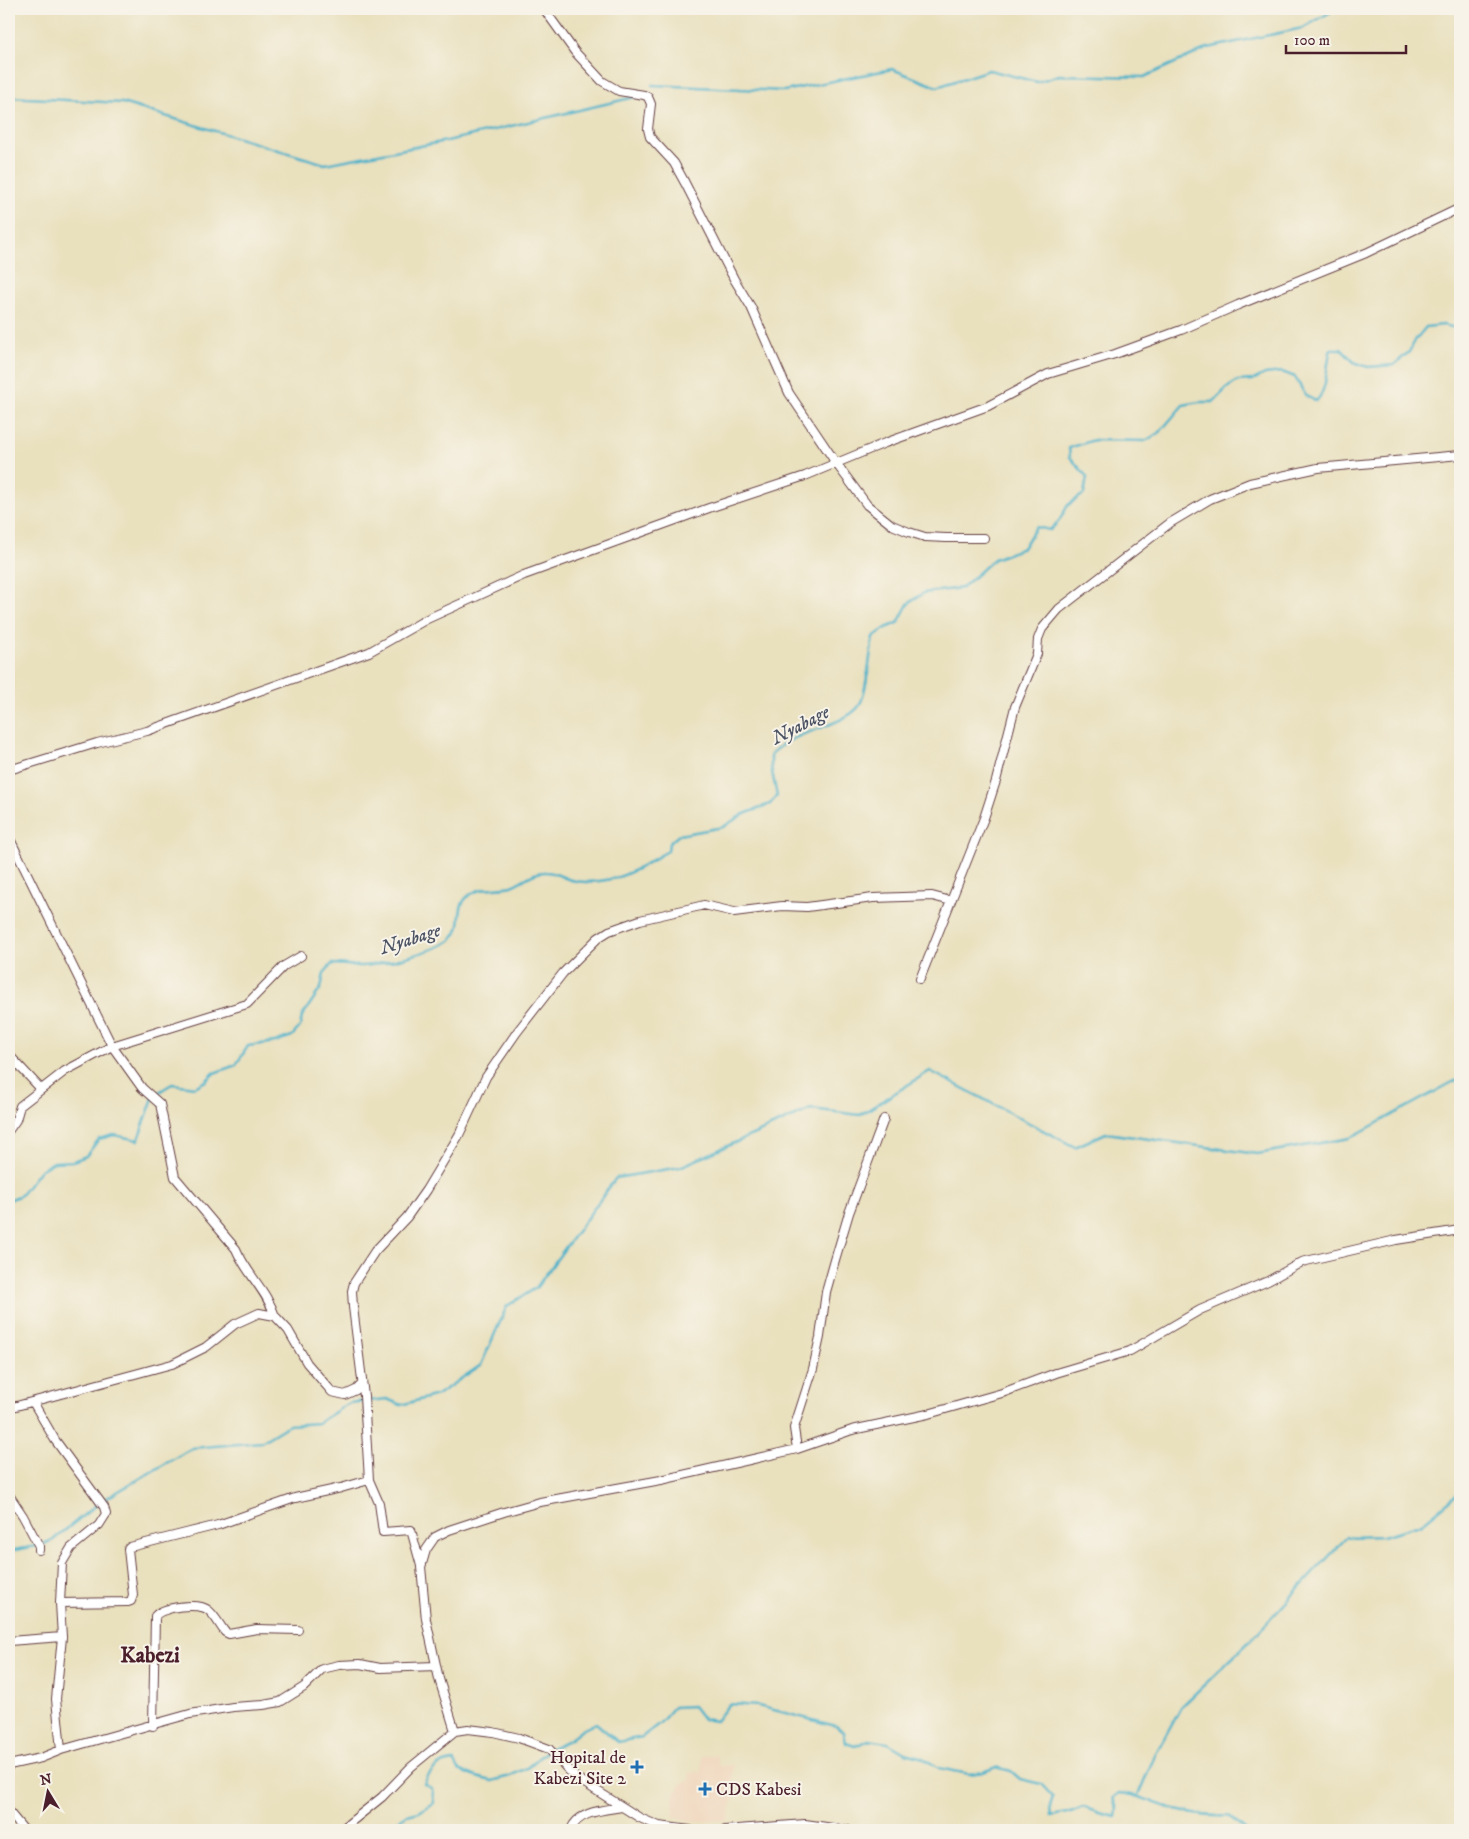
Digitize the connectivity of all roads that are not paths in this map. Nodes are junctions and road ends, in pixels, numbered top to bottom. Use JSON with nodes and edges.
{"nodes":[{"id":1,"x":544,"y":9,"type":"edge"},
{"id":2,"x":1460,"y":208,"type":"edge"},
{"id":3,"x":1460,"y":455,"type":"edge"},
{"id":4,"x":836,"y":463,"type":"junction"},
{"id":5,"x":984,"y":538,"type":"dead end"},
{"id":6,"x":9,"y":770,"type":"edge"},
{"id":7,"x":9,"y":837,"type":"edge"},
{"id":8,"x":951,"y":901,"type":"junction"},
{"id":9,"x":301,"y":956,"type":"dead end"},
{"id":10,"x":920,"y":979,"type":"dead end"},
{"id":11,"x":112,"y":1046,"type":"junction"},
{"id":12,"x":9,"y":1055,"type":"edge"},
{"id":13,"x":41,"y":1089,"type":"junction"},
{"id":14,"x":884,"y":1119,"type":"dead end"},
{"id":15,"x":9,"y":1130,"type":"edge"},
{"id":16,"x":1460,"y":1230,"type":"edge"},
{"id":17,"x":275,"y":1316,"type":"junction"},
{"id":18,"x":362,"y":1384,"type":"junction"},
{"id":19,"x":33,"y":1402,"type":"junction"},
{"id":20,"x":9,"y":1408,"type":"edge"},
{"id":21,"x":796,"y":1449,"type":"junction"},
{"id":22,"x":369,"y":1480,"type":"junction"},
{"id":23,"x":9,"y":1495,"type":"edge"},
{"id":24,"x":39,"y":1550,"type":"dead end"},
{"id":25,"x":421,"y":1567,"type":"junction"},
{"id":26,"x":60,"y":1603,"type":"junction"},
{"id":27,"x":298,"y":1630,"type":"dead end"},
{"id":28,"x":62,"y":1638,"type":"junction"},
{"id":29,"x":9,"y":1642,"type":"edge"},
{"id":30,"x":436,"y":1666,"type":"junction"},
{"id":31,"x":153,"y":1726,"type":"junction"},
{"id":32,"x":455,"y":1731,"type":"junction"},
{"id":33,"x":61,"y":1750,"type":"junction"},
{"id":34,"x":9,"y":1765,"type":"edge"},
{"id":35,"x":622,"y":1807,"type":"junction"},
{"id":36,"x":9,"y":1812,"type":"edge"},
{"id":37,"x":824,"y":1828,"type":"edge"},
{"id":38,"x":24,"y":1830,"type":"edge"},
{"id":39,"x":341,"y":1830,"type":"edge"},
{"id":40,"x":571,"y":1830,"type":"edge"},
{"id":41,"x":690,"y":1830,"type":"edge"},
{"id":42,"x":725,"y":1830,"type":"edge"},
{"id":43,"x":848,"y":1830,"type":"edge"}],
"edges":[{"from":1,"to":4,"type":"street"},
{"from":2,"to":4,"type":"street"},
{"from":3,"to":8,"type":"street"},
{"from":4,"to":5,"type":"street"},
{"from":4,"to":6,"type":"street"},
{"from":7,"to":11,"type":"street"},
{"from":8,"to":10,"type":"street"},
{"from":8,"to":18,"type":"street"},
{"from":9,"to":11,"type":"street"},
{"from":11,"to":13,"type":"street"},
{"from":11,"to":17,"type":"street"},
{"from":12,"to":13,"type":"street"},
{"from":13,"to":15,"type":"street"},
{"from":14,"to":21,"type":"street"},
{"from":16,"to":21,"type":"street"},
{"from":17,"to":18,"type":"street"},
{"from":17,"to":19,"type":"street"},
{"from":18,"to":22,"type":"street"},
{"from":19,"to":20,"type":"street"},
{"from":19,"to":26,"type":"street"},
{"from":21,"to":25,"type":"street"},
{"from":22,"to":25,"type":"street"},
{"from":22,"to":26,"type":"street"},
{"from":23,"to":24,"type":"street"},
{"from":25,"to":30,"type":"street"},
{"from":26,"to":28,"type":"street"},
{"from":27,"to":31,"type":"street"},
{"from":28,"to":29,"type":"street"},
{"from":28,"to":33,"type":"street"},
{"from":30,"to":31,"type":"street"},
{"from":30,"to":32,"type":"street"},
{"from":31,"to":33,"type":"street"},
{"from":32,"to":35,"type":"street"},
{"from":32,"to":39,"type":"street"},
{"from":33,"to":34,"type":"street"},
{"from":35,"to":40,"type":"street"},
{"from":35,"to":41,"type":"street"},
{"from":36,"to":38,"type":"street"},
{"from":37,"to":42,"type":"street"},
{"from":37,"to":43,"type":"street"}]}
